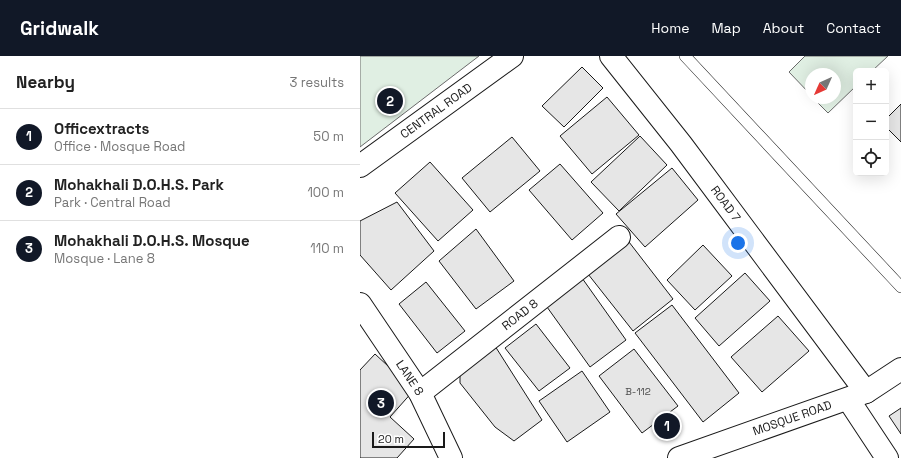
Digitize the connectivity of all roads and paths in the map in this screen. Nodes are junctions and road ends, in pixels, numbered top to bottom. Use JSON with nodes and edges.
{"nodes":[{"id":1,"x":512,"y":56,"type":"edge"},
{"id":2,"x":611,"y":56,"type":"edge"},
{"id":3,"x":685,"y":56,"type":"edge"},
{"id":4,"x":360,"y":166,"type":"edge"},
{"id":5,"x":619,"y":237,"type":"dead end"},
{"id":6,"x":901,"y":287,"type":"edge"},
{"id":7,"x":360,"y":304,"type":"edge"},
{"id":8,"x":901,"y":369,"type":"edge"},
{"id":9,"x":420,"y":393,"type":"junction"},
{"id":10,"x":857,"y":396,"type":"junction"},
{"id":11,"x":450,"y":458,"type":"edge"},
{"id":12,"x":679,"y":458,"type":"edge"},
{"id":13,"x":887,"y":458,"type":"edge"}],
"edges":[{"from":1,"to":4,"type":"street","name":"CENTRAL ROAD"},
{"from":2,"to":10,"type":"street","name":"ROAD 7"},
{"from":3,"to":6,"type":"lane"},
{"from":5,"to":9,"type":"street","name":"ROAD 8"},
{"from":7,"to":9,"type":"street","name":"LANE 8"},
{"from":8,"to":10,"type":"street","name":"MOSQUE ROAD"},
{"from":9,"to":11,"type":"street","name":"LANE 8"},
{"from":10,"to":12,"type":"street","name":"MOSQUE ROAD"},
{"from":10,"to":13,"type":"street","name":"ROAD 7"}]}
